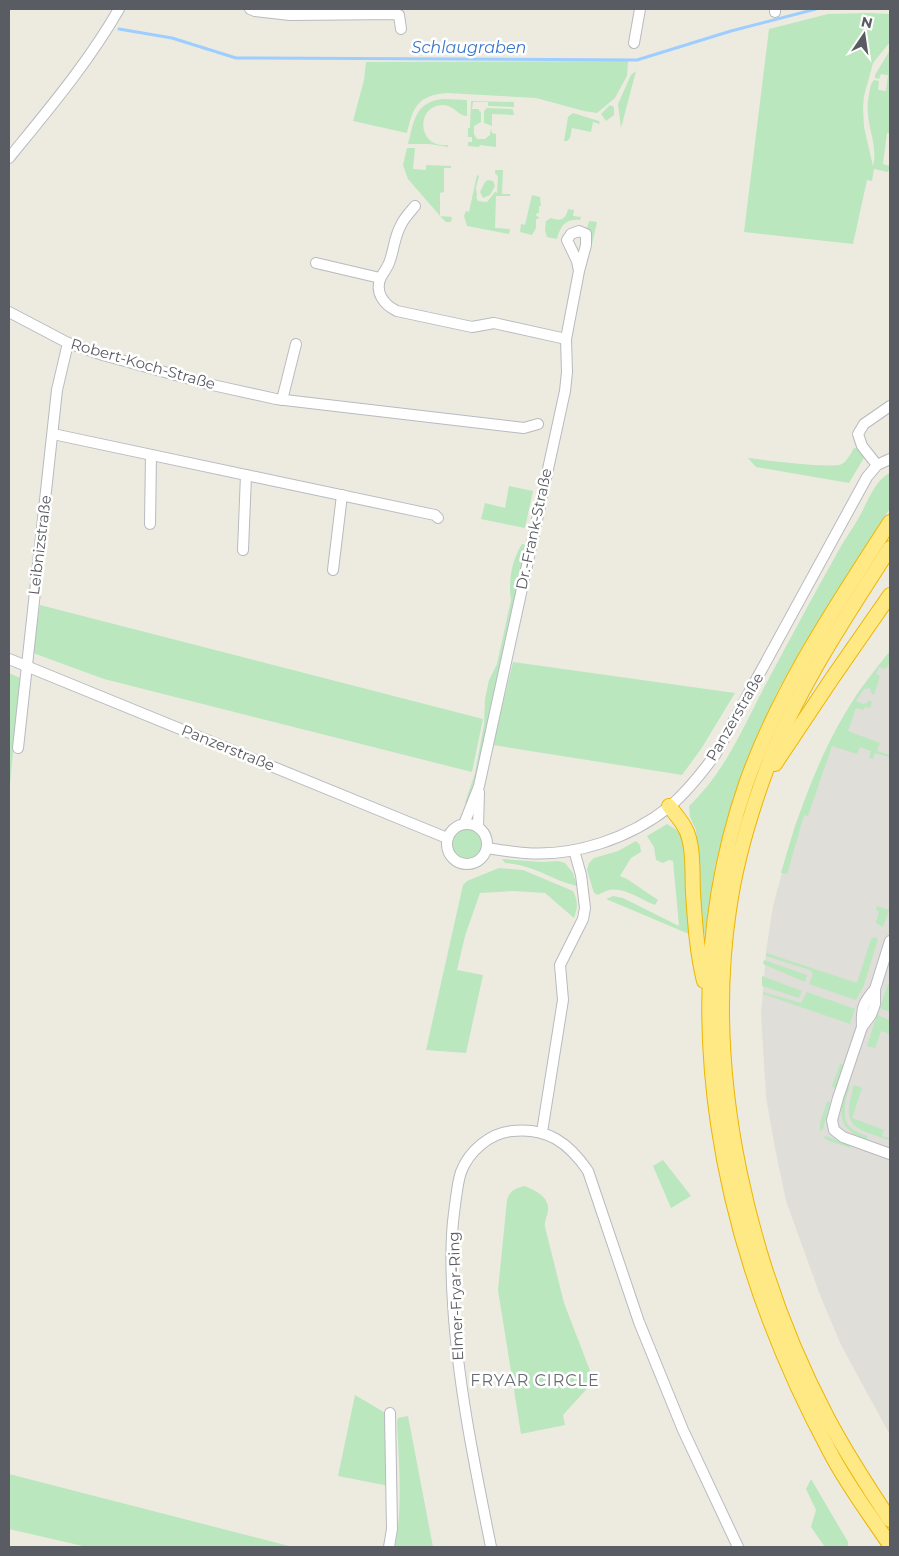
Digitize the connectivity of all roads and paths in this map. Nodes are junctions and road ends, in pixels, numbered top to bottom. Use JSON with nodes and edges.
{"nodes":[{"id":1,"x":119,"y":9,"type":"edge"},
{"id":2,"x":250,"y":9,"type":"edge"},
{"id":3,"x":640,"y":9,"type":"edge"},
{"id":4,"x":358,"y":12,"type":"edge"},
{"id":5,"x":401,"y":29,"type":"dead end"},
{"id":6,"x":634,"y":44,"type":"dead end"},
{"id":7,"x":9,"y":158,"type":"edge"},
{"id":8,"x":415,"y":206,"type":"dead end"},
{"id":9,"x":316,"y":263,"type":"dead end"},
{"id":10,"x":579,"y":271,"type":"dead end"},
{"id":11,"x":380,"y":278,"type":"junction"},
{"id":12,"x":9,"y":312,"type":"edge"},
{"id":13,"x":566,"y":339,"type":"junction"},
{"id":14,"x":68,"y":342,"type":"junction"},
{"id":15,"x":296,"y":344,"type":"dead end"},
{"id":16,"x":282,"y":400,"type":"junction"},
{"id":17,"x":890,"y":406,"type":"edge"},
{"id":18,"x":538,"y":424,"type":"dead end"},
{"id":19,"x":53,"y":434,"type":"junction"},
{"id":20,"x":150,"y":455,"type":"junction"},
{"id":21,"x":890,"y":459,"type":"edge"},
{"id":22,"x":877,"y":465,"type":"junction"},
{"id":23,"x":246,"y":474,"type":"junction"},
{"id":24,"x":342,"y":495,"type":"junction"},
{"id":25,"x":438,"y":518,"type":"dead end"},
{"id":26,"x":890,"y":522,"type":"edge"},
{"id":27,"x":150,"y":524,"type":"dead end"},
{"id":28,"x":890,"y":548,"type":"edge"},
{"id":29,"x":243,"y":550,"type":"dead end"},
{"id":30,"x":334,"y":570,"type":"dead end"},
{"id":31,"x":890,"y":595,"type":"edge"},
{"id":32,"x":9,"y":659,"type":"edge"},
{"id":33,"x":26,"y":666,"type":"junction"},
{"id":34,"x":18,"y":748,"type":"dead end"},
{"id":35,"x":479,"y":786,"type":"junction"},
{"id":36,"x":760,"y":788,"type":"junction"},
{"id":37,"x":669,"y":806,"type":"junction"},
{"id":38,"x":464,"y":824,"type":"junction"},
{"id":39,"x":478,"y":827,"type":"junction"},
{"id":40,"x":447,"y":838,"type":"junction"},
{"id":41,"x":487,"y":848,"type":"junction"},
{"id":42,"x":574,"y":850,"type":"junction"},
{"id":43,"x":890,"y":940,"type":"edge"},
{"id":44,"x":704,"y":945,"type":"junction"},
{"id":45,"x":542,"y":1132,"type":"junction"},
{"id":46,"x":890,"y":1154,"type":"edge"},
{"id":47,"x":390,"y":1413,"type":"dead end"},
{"id":48,"x":890,"y":1520,"type":"edge"},
{"id":49,"x":890,"y":1545,"type":"edge"},
{"id":50,"x":389,"y":1547,"type":"edge"},
{"id":51,"x":491,"y":1547,"type":"edge"},
{"id":52,"x":738,"y":1547,"type":"edge"}],
"edges":[{"from":1,"to":7,"type":"street"},
{"from":2,"to":4,"type":"street"},
{"from":3,"to":6,"type":"street"},
{"from":4,"to":5,"type":"street"},
{"from":8,"to":11,"type":"street"},
{"from":9,"to":11,"type":"street"},
{"from":10,"to":13,"type":"street","name":"Dr.-Frank-Straße"},
{"from":11,"to":13,"type":"street"},
{"from":12,"to":14,"type":"street","name":"Robert-Koch-Straße"},
{"from":13,"to":35,"type":"street","name":"Dr.-Frank-Straße"},
{"from":14,"to":16,"type":"street","name":"Robert-Koch-Straße"},
{"from":14,"to":19,"type":"street","name":"Leibnizstraße"},
{"from":15,"to":16,"type":"street"},
{"from":16,"to":18,"type":"street","name":"Robert-Koch-Straße"},
{"from":17,"to":22,"type":"street"},
{"from":19,"to":20,"type":"street"},
{"from":19,"to":33,"type":"street","name":"Leibnizstraße"},
{"from":20,"to":23,"type":"street"},
{"from":20,"to":27,"type":"street"},
{"from":21,"to":22,"type":"street","name":"Panzerstraße"},
{"from":22,"to":37,"type":"street","name":"Panzerstraße"},
{"from":23,"to":24,"type":"street"},
{"from":23,"to":29,"type":"street"},
{"from":24,"to":25,"type":"street"},
{"from":24,"to":30,"type":"street"},
{"from":26,"to":44,"type":"highway"},
{"from":28,"to":36,"type":"highway"},
{"from":31,"to":36,"type":"highway"},
{"from":32,"to":33,"type":"street","name":"Panzerstraße"},
{"from":33,"to":34,"type":"street","name":"Leibnizstraße"},
{"from":33,"to":40,"type":"street","name":"Panzerstraße"},
{"from":35,"to":38,"type":"street","name":"Dr.-Frank-Straße"},
{"from":35,"to":39,"type":"street","name":"Dr.-Frank-Straße"},
{"from":36,"to":48,"type":"highway"},
{"from":37,"to":42,"type":"street","name":"Panzerstraße"},
{"from":37,"to":44,"type":"highway"},
{"from":38,"to":39,"type":"street"},
{"from":38,"to":40,"type":"street"},
{"from":39,"to":41,"type":"street"},
{"from":40,"to":41,"type":"street"},
{"from":41,"to":42,"type":"street","name":"Panzerstraße"},
{"from":42,"to":45,"type":"street"},
{"from":43,"to":46,"type":"street"},
{"from":44,"to":49,"type":"highway"},
{"from":45,"to":51,"type":"street","name":"Elmer-Fryar-Ring"},
{"from":45,"to":52,"type":"street","name":"Elmer-Fryar-Ring"},
{"from":47,"to":50,"type":"street"}]}
